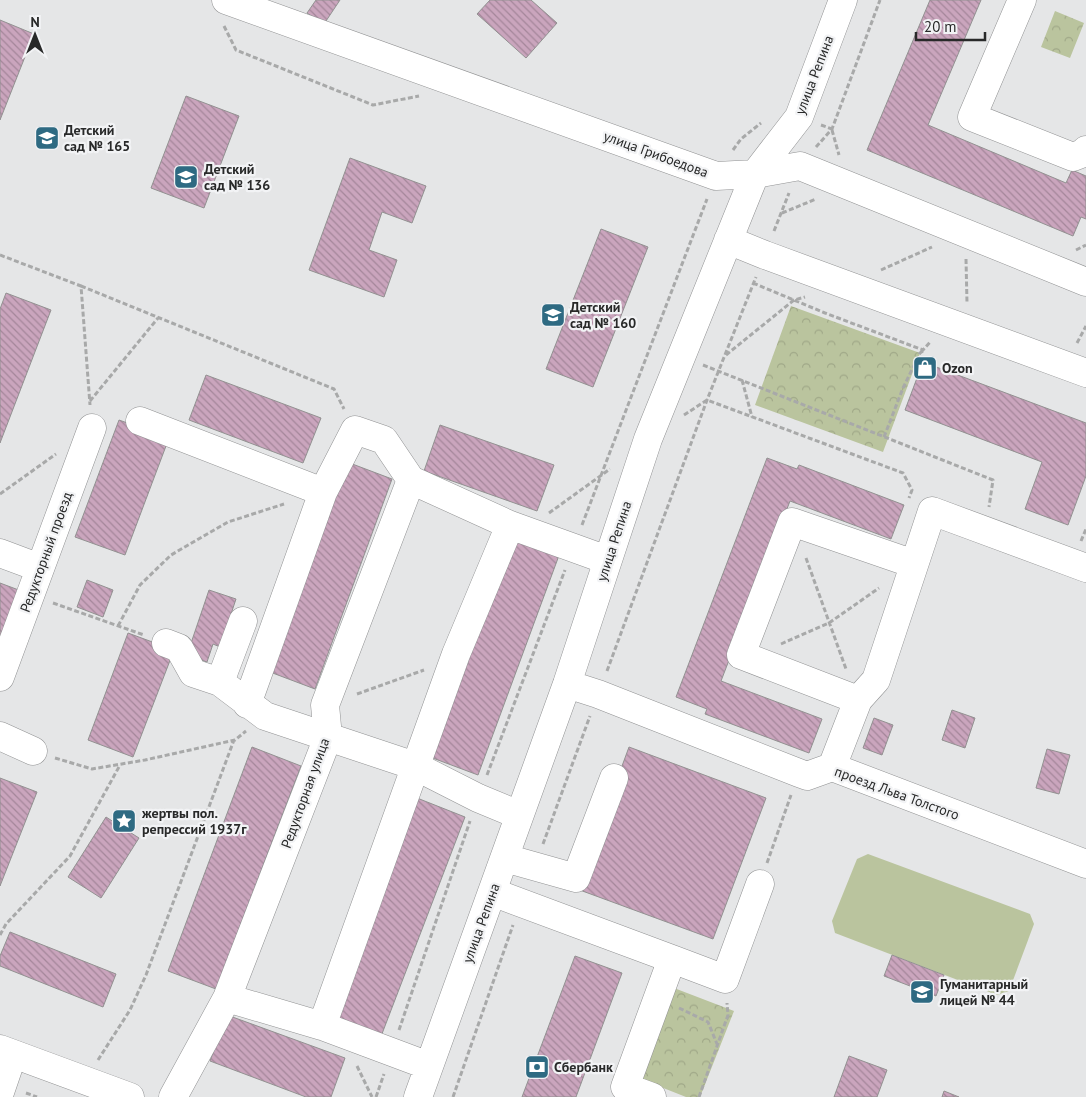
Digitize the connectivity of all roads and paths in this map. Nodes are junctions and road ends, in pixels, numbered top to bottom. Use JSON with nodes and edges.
{"nodes":[{"id":1,"x":226,"y":0,"type":"edge"},
{"id":2,"x":843,"y":0,"type":"edge"},
{"id":3,"x":880,"y":0,"type":"edge"},
{"id":4,"x":1022,"y":0,"type":"edge"},
{"id":5,"x":764,"y":121,"type":"dead end"},
{"id":6,"x":1086,"y":150,"type":"edge"},
{"id":7,"x":800,"y":166,"type":"junction"},
{"id":8,"x":754,"y":174,"type":"junction"},
{"id":9,"x":716,"y":176,"type":"junction"},
{"id":10,"x":825,"y":196,"type":"dead end"},
{"id":11,"x":781,"y":213,"type":"junction"},
{"id":12,"x":728,"y":240,"type":"junction"},
{"id":13,"x":0,"y":255,"type":"edge"},
{"id":14,"x":765,"y":255,"type":"junction"},
{"id":15,"x":1086,"y":282,"type":"edge"},
{"id":16,"x":754,"y":283,"type":"junction"},
{"id":17,"x":81,"y":286,"type":"junction"},
{"id":18,"x":794,"y":300,"type":"junction"},
{"id":19,"x":158,"y":318,"type":"junction"},
{"id":20,"x":933,"y":339,"type":"dead end"},
{"id":21,"x":923,"y":350,"type":"junction"},
{"id":22,"x":725,"y":356,"type":"junction"},
{"id":23,"x":681,"y":357,"type":"junction"},
{"id":24,"x":719,"y":371,"type":"junction"},
{"id":25,"x":1086,"y":372,"type":"edge"},
{"id":26,"x":742,"y":380,"type":"junction"},
{"id":27,"x":707,"y":400,"type":"junction"},
{"id":28,"x":91,"y":415,"type":"junction"},
{"id":29,"x":752,"y":417,"type":"junction"},
{"id":30,"x":140,"y":420,"type":"dead end"},
{"id":31,"x":355,"y":430,"type":"junction"},
{"id":32,"x":884,"y":437,"type":"junction"},
{"id":33,"x":61,"y":450,"type":"dead end"},
{"id":34,"x":411,"y":480,"type":"junction"},
{"id":35,"x":323,"y":492,"type":"junction"},
{"id":36,"x":0,"y":494,"type":"edge"},
{"id":37,"x":909,"y":499,"type":"dead end"},
{"id":38,"x":285,"y":504,"type":"dead end"},
{"id":39,"x":989,"y":516,"type":"dead end"},
{"id":40,"x":792,"y":522,"type":"junction"},
{"id":41,"x":510,"y":525,"type":"junction"},
{"id":42,"x":573,"y":548,"type":"junction"},
{"id":43,"x":0,"y":553,"type":"edge"},
{"id":44,"x":607,"y":560,"type":"junction"},
{"id":45,"x":914,"y":564,"type":"junction"},
{"id":46,"x":1085,"y":565,"type":"edge"},
{"id":47,"x":40,"y":568,"type":"junction"},
{"id":48,"x":883,"y":585,"type":"dead end"},
{"id":49,"x":30,"y":595,"type":"junction"},
{"id":50,"x":243,"y":621,"type":"dead end"},
{"id":51,"x":829,"y":623,"type":"junction"},
{"id":52,"x":118,"y":626,"type":"junction"},
{"id":53,"x":166,"y":643,"type":"joint"},
{"id":54,"x":456,"y":654,"type":"junction"},
{"id":55,"x":749,"y":658,"type":"junction"},
{"id":56,"x":848,"y":672,"type":"dead end"},
{"id":57,"x":0,"y":677,"type":"edge"},
{"id":58,"x":220,"y":682,"type":"junction"},
{"id":59,"x":568,"y":684,"type":"junction"},
{"id":60,"x":598,"y":694,"type":"junction"},
{"id":61,"x":858,"y":700,"type":"junction"},
{"id":62,"x":326,"y":705,"type":"junction"},
{"id":63,"x":256,"y":710,"type":"junction"},
{"id":64,"x":0,"y":736,"type":"edge"},
{"id":65,"x":328,"y":737,"type":"junction"},
{"id":66,"x":234,"y":740,"type":"junction"},
{"id":67,"x":33,"y":752,"type":"joint"},
{"id":68,"x":120,"y":764,"type":"junction"},
{"id":69,"x":415,"y":766,"type":"junction"},
{"id":70,"x":832,"y":767,"type":"junction"},
{"id":71,"x":799,"y":773,"type":"junction"},
{"id":72,"x":614,"y":778,"type":"dead end"},
{"id":73,"x":478,"y":798,"type":"junction"},
{"id":74,"x":519,"y":815,"type":"junction"},
{"id":75,"x":505,"y":858,"type":"junction"},
{"id":76,"x":1086,"y":864,"type":"edge"},
{"id":77,"x":534,"y":866,"type":"junction"},
{"id":78,"x":760,"y":884,"type":"joint"},
{"id":79,"x":492,"y":892,"type":"junction"},
{"id":80,"x":521,"y":902,"type":"junction"},
{"id":81,"x":0,"y":935,"type":"edge"},
{"id":82,"x":672,"y":959,"type":"junction"},
{"id":83,"x":725,"y":979,"type":"junction"},
{"id":84,"x":227,"y":998,"type":"junction"},
{"id":85,"x":657,"y":1000,"type":"junction"},
{"id":86,"x":322,"y":1026,"type":"junction"},
{"id":87,"x":717,"y":1045,"type":"junction"},
{"id":88,"x":6,"y":1051,"type":"edge"},
{"id":89,"x":391,"y":1053,"type":"junction"},
{"id":90,"x":429,"y":1066,"type":"junction"},
{"id":91,"x":91,"y":1080,"type":"edge"},
{"id":92,"x":0,"y":1092,"type":"edge"},
{"id":93,"x":130,"y":1097,"type":"edge"},
{"id":94,"x":173,"y":1097,"type":"edge"},
{"id":95,"x":376,"y":1097,"type":"edge"},
{"id":96,"x":418,"y":1097,"type":"edge"},
{"id":97,"x":453,"y":1097,"type":"edge"},
{"id":98,"x":652,"y":1097,"type":"edge"},
{"id":99,"x":699,"y":1097,"type":"edge"}],
"edges":[{"from":1,"to":9,"type":"street","name":"улица Грибоедова"},
{"from":2,"to":8,"type":"street","name":"улица Репина"},
{"from":3,"to":7,"type":"path"},
{"from":4,"to":6,"type":"street"},
{"from":5,"to":9,"type":"path"},
{"from":7,"to":8,"type":"street","name":"улица Грибоедова"},
{"from":7,"to":11,"type":"path"},
{"from":7,"to":15,"type":"street"},
{"from":8,"to":9,"type":"street","name":"улица Грибоедова"},
{"from":8,"to":12,"type":"street","name":"улица Репина"},
{"from":9,"to":42,"type":"path"},
{"from":10,"to":11,"type":"path"},
{"from":11,"to":14,"type":"path"},
{"from":12,"to":14,"type":"street"},
{"from":12,"to":23,"type":"street","name":"улица Репина"},
{"from":13,"to":17,"type":"path"},
{"from":14,"to":16,"type":"path"},
{"from":14,"to":25,"type":"street"},
{"from":16,"to":18,"type":"path"},
{"from":16,"to":22,"type":"path"},
{"from":17,"to":19,"type":"path"},
{"from":17,"to":28,"type":"path"},
{"from":18,"to":21,"type":"path"},
{"from":18,"to":22,"type":"path"},
{"from":19,"to":28,"type":"path"},
{"from":19,"to":31,"type":"path"},
{"from":20,"to":21,"type":"path"},
{"from":21,"to":32,"type":"path"},
{"from":22,"to":24,"type":"path"},
{"from":23,"to":24,"type":"path"},
{"from":23,"to":44,"type":"street","name":"улица Репина"},
{"from":24,"to":26,"type":"path"},
{"from":24,"to":27,"type":"path"},
{"from":26,"to":29,"type":"path"},
{"from":26,"to":32,"type":"path"},
{"from":27,"to":29,"type":"path"},
{"from":27,"to":60,"type":"path"},
{"from":28,"to":47,"type":"street","name":"Редукторный проезд"},
{"from":29,"to":37,"type":"path"},
{"from":30,"to":35,"type":"street"},
{"from":31,"to":34,"type":"street"},
{"from":31,"to":35,"type":"street"},
{"from":32,"to":39,"type":"path"},
{"from":33,"to":36,"type":"path"},
{"from":34,"to":41,"type":"street"},
{"from":34,"to":62,"type":"street","name":"Редукторная улица"},
{"from":35,"to":63,"type":"street"},
{"from":38,"to":52,"type":"path"},
{"from":40,"to":45,"type":"street"},
{"from":40,"to":51,"type":"path"},
{"from":40,"to":55,"type":"street"},
{"from":41,"to":42,"type":"street"},
{"from":41,"to":54,"type":"street"},
{"from":42,"to":44,"type":"street"},
{"from":42,"to":73,"type":"path"},
{"from":43,"to":47,"type":"street"},
{"from":44,"to":59,"type":"street","name":"улица Репина"},
{"from":45,"to":46,"type":"street"},
{"from":45,"to":61,"type":"street"},
{"from":47,"to":49,"type":"street","name":"Редукторный проезд"},
{"from":48,"to":51,"type":"path"},
{"from":49,"to":52,"type":"path"},
{"from":49,"to":57,"type":"street","name":"Редукторный проезд"},
{"from":50,"to":58,"type":"street"},
{"from":51,"to":55,"type":"path"},
{"from":51,"to":56,"type":"path"},
{"from":52,"to":53,"type":"path"},
{"from":53,"to":58,"type":"street"},
{"from":54,"to":62,"type":"path"},
{"from":54,"to":69,"type":"street"},
{"from":55,"to":61,"type":"street"},
{"from":58,"to":63,"type":"street"},
{"from":59,"to":60,"type":"street","name":"проезд Льва Толстого"},
{"from":59,"to":74,"type":"street","name":"улица Репина"},
{"from":60,"to":71,"type":"street","name":"проезд Льва Толстого"},
{"from":60,"to":77,"type":"path"},
{"from":61,"to":70,"type":"street"},
{"from":62,"to":65,"type":"street","name":"Редукторная улица"},
{"from":63,"to":65,"type":"street"},
{"from":63,"to":66,"type":"path"},
{"from":64,"to":67,"type":"street"},
{"from":65,"to":69,"type":"street"},
{"from":65,"to":84,"type":"street","name":"Редукторная улица"},
{"from":66,"to":68,"type":"path"},
{"from":66,"to":91,"type":"path"},
{"from":67,"to":68,"type":"path"},
{"from":68,"to":81,"type":"path"},
{"from":69,"to":73,"type":"street"},
{"from":69,"to":86,"type":"street"},
{"from":70,"to":71,"type":"street","name":"проезд Льва Толстого"},
{"from":70,"to":76,"type":"street","name":"проезд Льва Толстого"},
{"from":71,"to":78,"type":"path"},
{"from":72,"to":77,"type":"street"},
{"from":73,"to":74,"type":"street"},
{"from":73,"to":89,"type":"path"},
{"from":74,"to":75,"type":"street","name":"улица Репина"},
{"from":75,"to":77,"type":"street"},
{"from":75,"to":79,"type":"street","name":"улица Репина"},
{"from":78,"to":83,"type":"street"},
{"from":79,"to":80,"type":"street"},
{"from":79,"to":90,"type":"street","name":"улица Репина"},
{"from":80,"to":82,"type":"street"},
{"from":80,"to":97,"type":"path"},
{"from":82,"to":83,"type":"street"},
{"from":82,"to":85,"type":"street"},
{"from":83,"to":87,"type":"path"},
{"from":84,"to":86,"type":"street"},
{"from":84,"to":94,"type":"street","name":"Редукторная улица"},
{"from":85,"to":87,"type":"path"},
{"from":85,"to":98,"type":"street"},
{"from":86,"to":89,"type":"street"},
{"from":87,"to":99,"type":"path"},
{"from":88,"to":91,"type":"street"},
{"from":88,"to":92,"type":"street"},
{"from":89,"to":90,"type":"street"},
{"from":89,"to":95,"type":"path"},
{"from":90,"to":96,"type":"street","name":"улица Репина"},
{"from":91,"to":93,"type":"street"}]}
